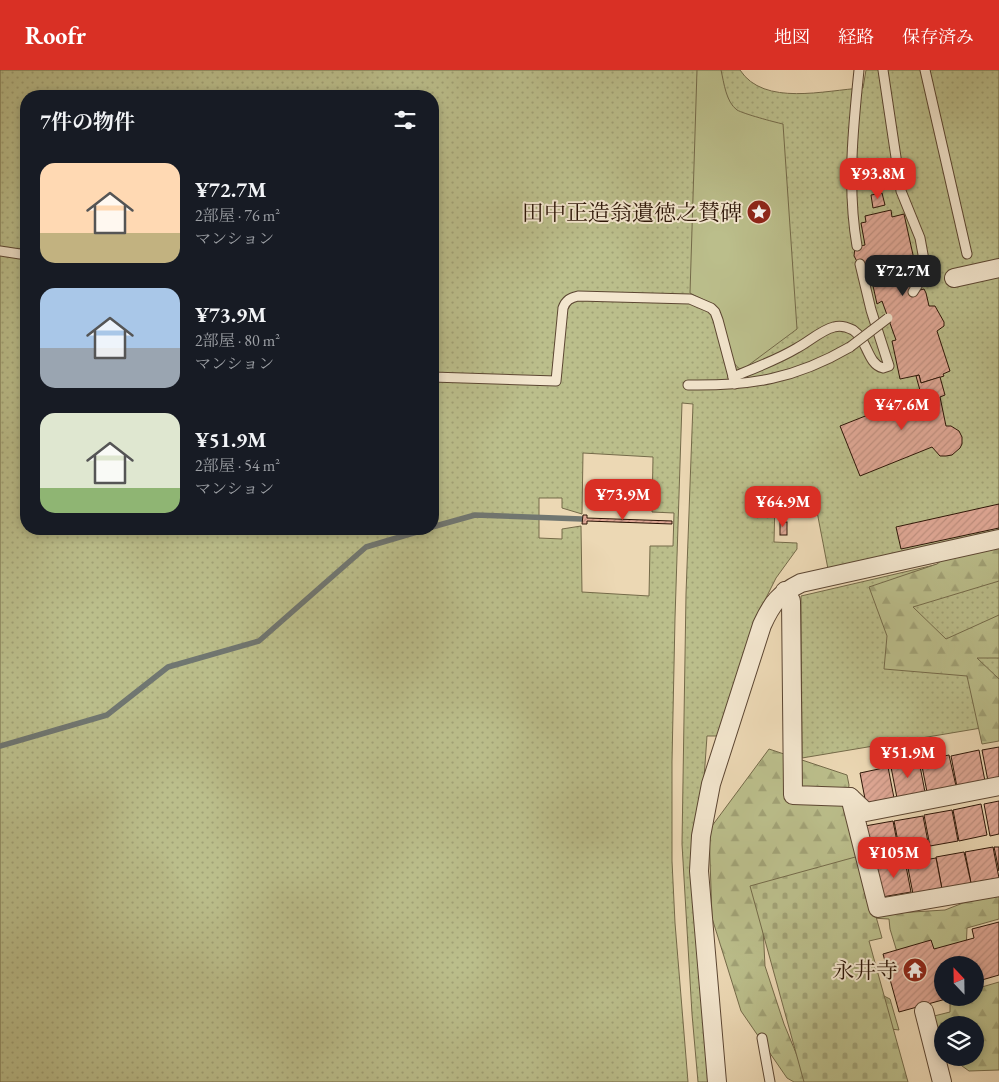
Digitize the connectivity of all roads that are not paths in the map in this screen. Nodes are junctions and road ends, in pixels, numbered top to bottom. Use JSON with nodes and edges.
{"nodes":[{"id":1,"x":859,"y":70,"type":"edge"},
{"id":2,"x":882,"y":70,"type":"edge"},
{"id":3,"x":925,"y":70,"type":"edge"},
{"id":4,"x":857,"y":246,"type":"dead end"},
{"id":5,"x":0,"y":251,"type":"edge"},
{"id":6,"x":20,"y":254,"type":"edge"},
{"id":7,"x":967,"y":254,"type":"dead end"},
{"id":8,"x":860,"y":264,"type":"dead end"},
{"id":9,"x":999,"y":268,"type":"edge"},
{"id":10,"x":954,"y":278,"type":"dead end"},
{"id":11,"x":913,"y":292,"type":"dead end"},
{"id":12,"x":888,"y":318,"type":"dead end"},
{"id":13,"x":439,"y":377,"type":"edge"},
{"id":14,"x":734,"y":381,"type":"junction"},
{"id":15,"x":688,"y":385,"type":"dead end"},
{"id":16,"x":999,"y":539,"type":"edge"},
{"id":17,"x":785,"y":591,"type":"junction"},
{"id":18,"x":999,"y":786,"type":"edge"},
{"id":19,"x":850,"y":797,"type":"junction"},
{"id":20,"x":999,"y":887,"type":"edge"},
{"id":21,"x":924,"y":1011,"type":"dead end"},
{"id":22,"x":762,"y":1038,"type":"dead end"},
{"id":23,"x":716,"y":1082,"type":"edge"},
{"id":24,"x":770,"y":1082,"type":"edge"},
{"id":25,"x":942,"y":1082,"type":"edge"}],
"edges":[{"from":1,"to":4,"type":"lane"},
{"from":2,"to":11,"type":"lane"},
{"from":3,"to":7,"type":"lane"},
{"from":5,"to":6,"type":"lane"},
{"from":8,"to":14,"type":"lane"},
{"from":9,"to":10,"type":"street"},
{"from":12,"to":14,"type":"lane","bridge":true},
{"from":13,"to":14,"type":"lane"},
{"from":14,"to":15,"type":"lane"},
{"from":16,"to":17,"type":"street"},
{"from":17,"to":19,"type":"street"},
{"from":17,"to":23,"type":"street"},
{"from":18,"to":19,"type":"street"},
{"from":19,"to":20,"type":"street"},
{"from":21,"to":25,"type":"street"},
{"from":22,"to":24,"type":"lane"}]}
